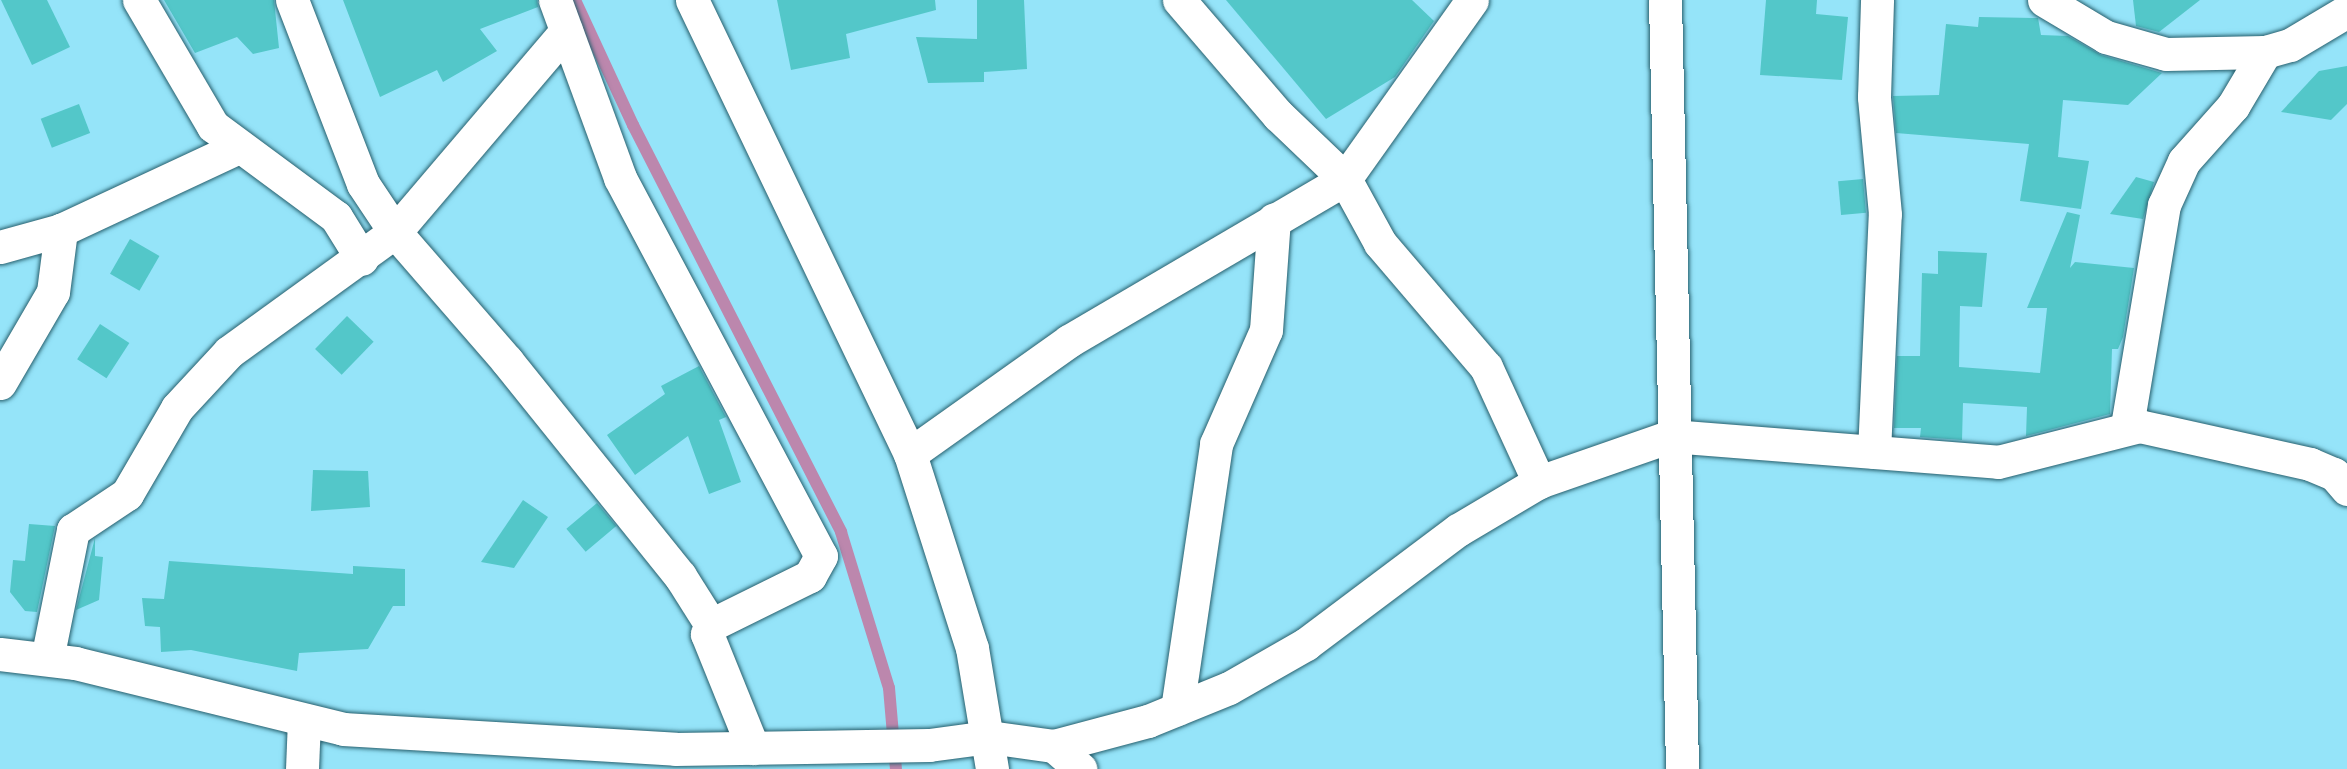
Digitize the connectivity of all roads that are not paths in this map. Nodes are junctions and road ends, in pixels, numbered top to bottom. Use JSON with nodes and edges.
{"nodes":[{"id":1,"x":139,"y":0,"type":"edge"},
{"id":2,"x":292,"y":0,"type":"edge"},
{"id":3,"x":555,"y":0,"type":"edge"},
{"id":4,"x":692,"y":0,"type":"edge"},
{"id":5,"x":1179,"y":0,"type":"edge"},
{"id":6,"x":1472,"y":0,"type":"edge"},
{"id":7,"x":1665,"y":0,"type":"edge"},
{"id":8,"x":1877,"y":0,"type":"edge"},
{"id":9,"x":2044,"y":0,"type":"edge"},
{"id":10,"x":2347,"y":11,"type":"edge"},
{"id":11,"x":566,"y":31,"type":"junction"},
{"id":12,"x":2265,"y":52,"type":"junction"},
{"id":13,"x":239,"y":147,"type":"junction"},
{"id":14,"x":1345,"y":179,"type":"junction"},
{"id":15,"x":1274,"y":219,"type":"junction"},
{"id":16,"x":62,"y":230,"type":"junction"},
{"id":17,"x":395,"y":232,"type":"junction"},
{"id":18,"x":0,"y":247,"type":"edge"},
{"id":19,"x":362,"y":259,"type":"junction"},
{"id":20,"x":0,"y":383,"type":"edge"},
{"id":21,"x":2127,"y":426,"type":"junction"},
{"id":22,"x":1671,"y":436,"type":"junction"},
{"id":23,"x":1874,"y":452,"type":"junction"},
{"id":24,"x":910,"y":454,"type":"junction"},
{"id":25,"x":1539,"y":482,"type":"junction"},
{"id":26,"x":2347,"y":489,"type":"edge"},
{"id":27,"x":711,"y":625,"type":"junction"},
{"id":28,"x":0,"y":654,"type":"edge"},
{"id":29,"x":46,"y":659,"type":"junction"},
{"id":30,"x":1177,"y":709,"type":"junction"},
{"id":31,"x":304,"y":720,"type":"junction"},
{"id":32,"x":989,"y":737,"type":"junction"},
{"id":33,"x":1054,"y":746,"type":"junction"},
{"id":34,"x":753,"y":748,"type":"junction"},
{"id":35,"x":302,"y":769,"type":"edge"},
{"id":36,"x":992,"y":769,"type":"edge"},
{"id":37,"x":1080,"y":769,"type":"edge"},
{"id":38,"x":1682,"y":769,"type":"edge"}],
"edges":[{"from":1,"to":13,"type":"street"},
{"from":2,"to":17,"type":"street"},
{"from":3,"to":11,"type":"street"},
{"from":4,"to":24,"type":"street"},
{"from":5,"to":14,"type":"street"},
{"from":6,"to":14,"type":"street"},
{"from":7,"to":22,"type":"street"},
{"from":8,"to":23,"type":"street"},
{"from":9,"to":12,"type":"street"},
{"from":10,"to":12,"type":"street"},
{"from":11,"to":17,"type":"street"},
{"from":11,"to":27,"type":"street"},
{"from":12,"to":21,"type":"street"},
{"from":13,"to":16,"type":"street"},
{"from":13,"to":19,"type":"street"},
{"from":14,"to":15,"type":"street"},
{"from":14,"to":25,"type":"street"},
{"from":15,"to":24,"type":"street"},
{"from":15,"to":30,"type":"street"},
{"from":16,"to":18,"type":"street"},
{"from":16,"to":20,"type":"street"},
{"from":17,"to":19,"type":"street"},
{"from":17,"to":27,"type":"street"},
{"from":19,"to":29,"type":"street"},
{"from":21,"to":23,"type":"street"},
{"from":21,"to":26,"type":"street"},
{"from":22,"to":23,"type":"street"},
{"from":22,"to":25,"type":"street"},
{"from":22,"to":38,"type":"street"},
{"from":24,"to":32,"type":"street"},
{"from":25,"to":30,"type":"street"},
{"from":27,"to":34,"type":"street"},
{"from":28,"to":29,"type":"street"},
{"from":29,"to":31,"type":"street"},
{"from":30,"to":33,"type":"street"},
{"from":31,"to":34,"type":"street"},
{"from":31,"to":35,"type":"street"},
{"from":32,"to":33,"type":"street"},
{"from":32,"to":34,"type":"street"},
{"from":32,"to":36,"type":"street"},
{"from":33,"to":37,"type":"street"}]}
